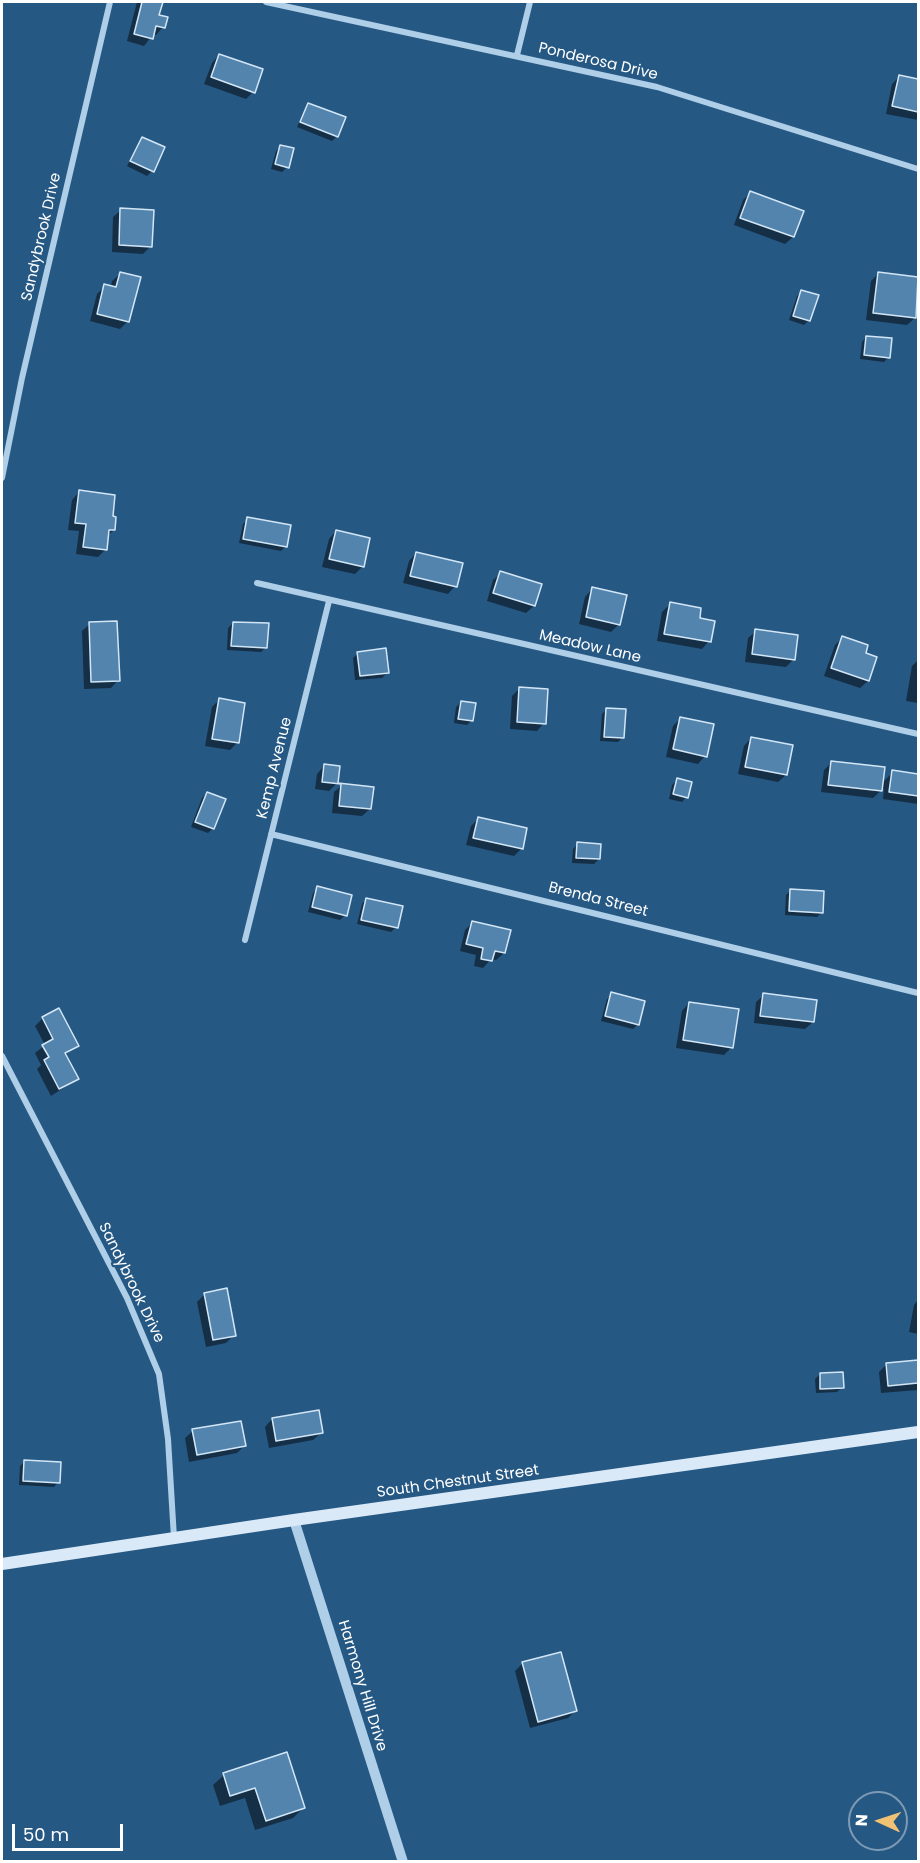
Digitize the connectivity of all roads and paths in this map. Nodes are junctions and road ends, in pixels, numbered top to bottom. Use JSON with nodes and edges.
{"nodes":[{"id":1,"x":110,"y":2,"type":"edge"},
{"id":2,"x":266,"y":2,"type":"edge"},
{"id":3,"x":530,"y":2,"type":"edge"},
{"id":4,"x":517,"y":55,"type":"junction"},
{"id":5,"x":918,"y":169,"type":"edge"},
{"id":6,"x":2,"y":478,"type":"edge"},
{"id":7,"x":257,"y":583,"type":"dead end"},
{"id":8,"x":329,"y":601,"type":"junction"},
{"id":9,"x":918,"y":734,"type":"edge"},
{"id":10,"x":271,"y":834,"type":"junction"},
{"id":11,"x":245,"y":940,"type":"dead end"},
{"id":12,"x":918,"y":993,"type":"edge"},
{"id":13,"x":2,"y":1056,"type":"edge"},
{"id":14,"x":918,"y":1432,"type":"edge"},
{"id":15,"x":294,"y":1520,"type":"junction"},
{"id":16,"x":174,"y":1538,"type":"junction"},
{"id":17,"x":2,"y":1564,"type":"edge"},
{"id":18,"x":403,"y":1862,"type":"edge"}],
"edges":[{"from":1,"to":6,"type":"street","name":"Sandybrook Drive"},
{"from":2,"to":4,"type":"street","name":"Ponderosa Drive"},
{"from":3,"to":4,"type":"street"},
{"from":4,"to":5,"type":"street","name":"Ponderosa Drive"},
{"from":7,"to":8,"type":"street","name":"Meadow Lane"},
{"from":8,"to":9,"type":"street","name":"Meadow Lane"},
{"from":8,"to":10,"type":"street","name":"Kemp Avenue"},
{"from":10,"to":11,"type":"street","name":"Kemp Avenue"},
{"from":10,"to":12,"type":"street","name":"Brenda Street"},
{"from":13,"to":16,"type":"street","name":"Sandybrook Drive"},
{"from":14,"to":15,"type":"main road","name":"South Chestnut Street"},
{"from":15,"to":16,"type":"main road","name":"South Chestnut Street"},
{"from":15,"to":18,"type":"street","name":"Harmony Hill Drive"},
{"from":16,"to":17,"type":"main road","name":"South Chestnut Street"}]}
